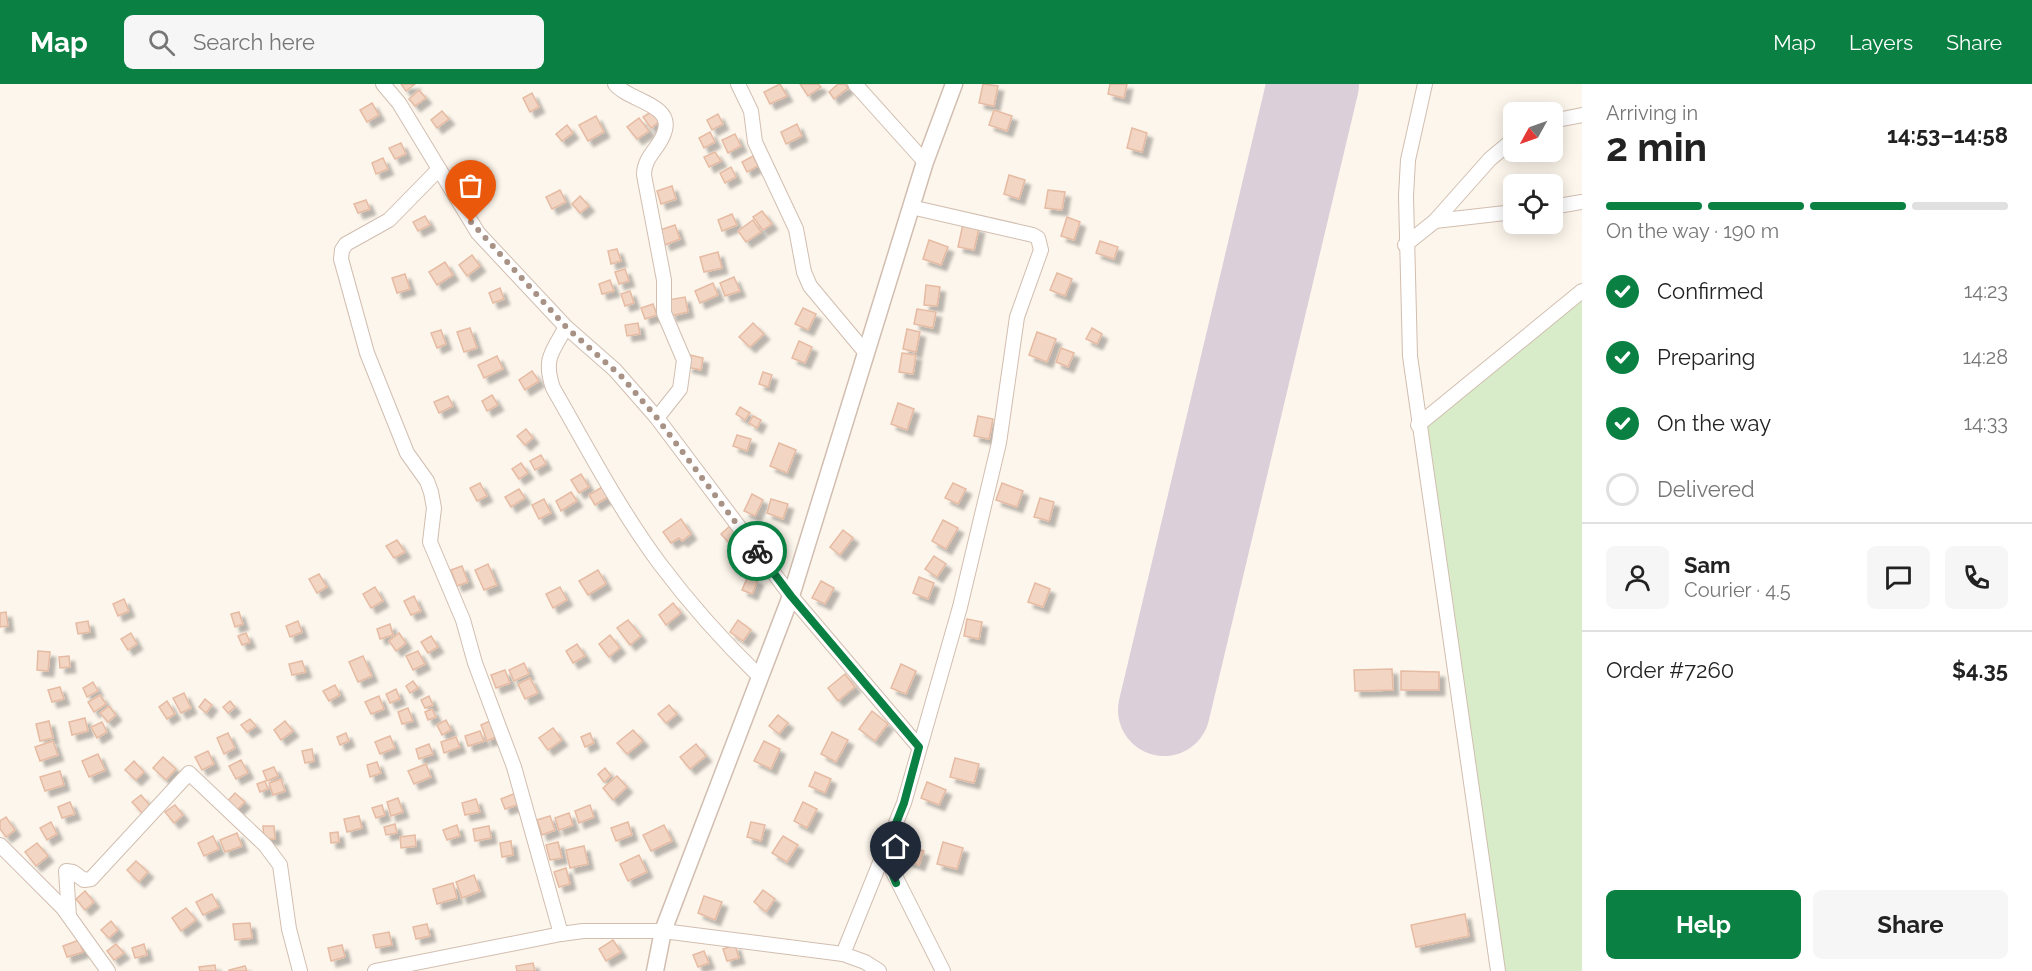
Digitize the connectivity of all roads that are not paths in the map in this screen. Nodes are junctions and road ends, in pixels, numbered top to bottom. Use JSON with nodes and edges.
{"nodes":[{"id":1,"x":383,"y":84,"type":"edge"},
{"id":2,"x":615,"y":84,"type":"edge"},
{"id":3,"x":738,"y":84,"type":"edge"},
{"id":4,"x":855,"y":84,"type":"edge"},
{"id":5,"x":954,"y":84,"type":"edge"},
{"id":6,"x":1425,"y":84,"type":"edge"},
{"id":7,"x":1582,"y":115,"type":"edge"},
{"id":8,"x":1563,"y":119,"type":"edge"},
{"id":9,"x":1503,"y":148,"type":"edge"},
{"id":10,"x":925,"y":162,"type":"junction"},
{"id":11,"x":439,"y":169,"type":"junction"},
{"id":12,"x":1582,"y":202,"type":"edge"},
{"id":13,"x":1563,"y":205,"type":"edge"},
{"id":14,"x":911,"y":207,"type":"junction"},
{"id":15,"x":1503,"y":213,"type":"edge"},
{"id":16,"x":1435,"y":221,"type":"junction"},
{"id":17,"x":1405,"y":245,"type":"junction"},
{"id":18,"x":1582,"y":291,"type":"edge"},
{"id":19,"x":566,"y":327,"type":"junction"},
{"id":20,"x":866,"y":353,"type":"junction"},
{"id":21,"x":657,"y":418,"type":"junction"},
{"id":22,"x":1418,"y":426,"type":"junction"},
{"id":23,"x":791,"y":596,"type":"junction"},
{"id":24,"x":760,"y":677,"type":"junction"},
{"id":25,"x":919,"y":747,"type":"junction"},
{"id":26,"x":0,"y":845,"type":"edge"},
{"id":27,"x":884,"y":854,"type":"junction"},
{"id":28,"x":69,"y":916,"type":"junction"},
{"id":29,"x":663,"y":931,"type":"junction"},
{"id":30,"x":561,"y":934,"type":"junction"},
{"id":31,"x":843,"y":954,"type":"junction"},
{"id":32,"x":108,"y":971,"type":"edge"},
{"id":33,"x":300,"y":971,"type":"edge"},
{"id":34,"x":375,"y":971,"type":"edge"},
{"id":35,"x":655,"y":971,"type":"edge"},
{"id":36,"x":879,"y":971,"type":"edge"},
{"id":37,"x":943,"y":971,"type":"edge"},
{"id":38,"x":1498,"y":971,"type":"edge"}],
"edges":[{"from":1,"to":11,"type":"street"},
{"from":2,"to":21,"type":"street"},
{"from":3,"to":20,"type":"street"},
{"from":4,"to":10,"type":"street"},
{"from":5,"to":10,"type":"street"},
{"from":6,"to":17,"type":"street"},
{"from":7,"to":8,"type":"street"},
{"from":9,"to":16,"type":"street"},
{"from":10,"to":14,"type":"street"},
{"from":11,"to":19,"type":"street"},
{"from":11,"to":30,"type":"street"},
{"from":12,"to":13,"type":"street"},
{"from":14,"to":20,"type":"street"},
{"from":14,"to":25,"type":"street"},
{"from":15,"to":16,"type":"street"},
{"from":16,"to":17,"type":"street"},
{"from":17,"to":22,"type":"street"},
{"from":18,"to":22,"type":"street"},
{"from":19,"to":21,"type":"street"},
{"from":19,"to":24,"type":"street"},
{"from":20,"to":23,"type":"street"},
{"from":21,"to":23,"type":"street"},
{"from":22,"to":38,"type":"street"},
{"from":23,"to":24,"type":"street"},
{"from":23,"to":25,"type":"street"},
{"from":24,"to":29,"type":"street"},
{"from":25,"to":27,"type":"street"},
{"from":26,"to":28,"type":"street"},
{"from":27,"to":31,"type":"street"},
{"from":27,"to":37,"type":"street"},
{"from":28,"to":32,"type":"street"},
{"from":28,"to":33,"type":"street"},
{"from":29,"to":30,"type":"street"},
{"from":29,"to":31,"type":"street"},
{"from":29,"to":35,"type":"street"},
{"from":30,"to":34,"type":"street"},
{"from":31,"to":36,"type":"street"}]}
